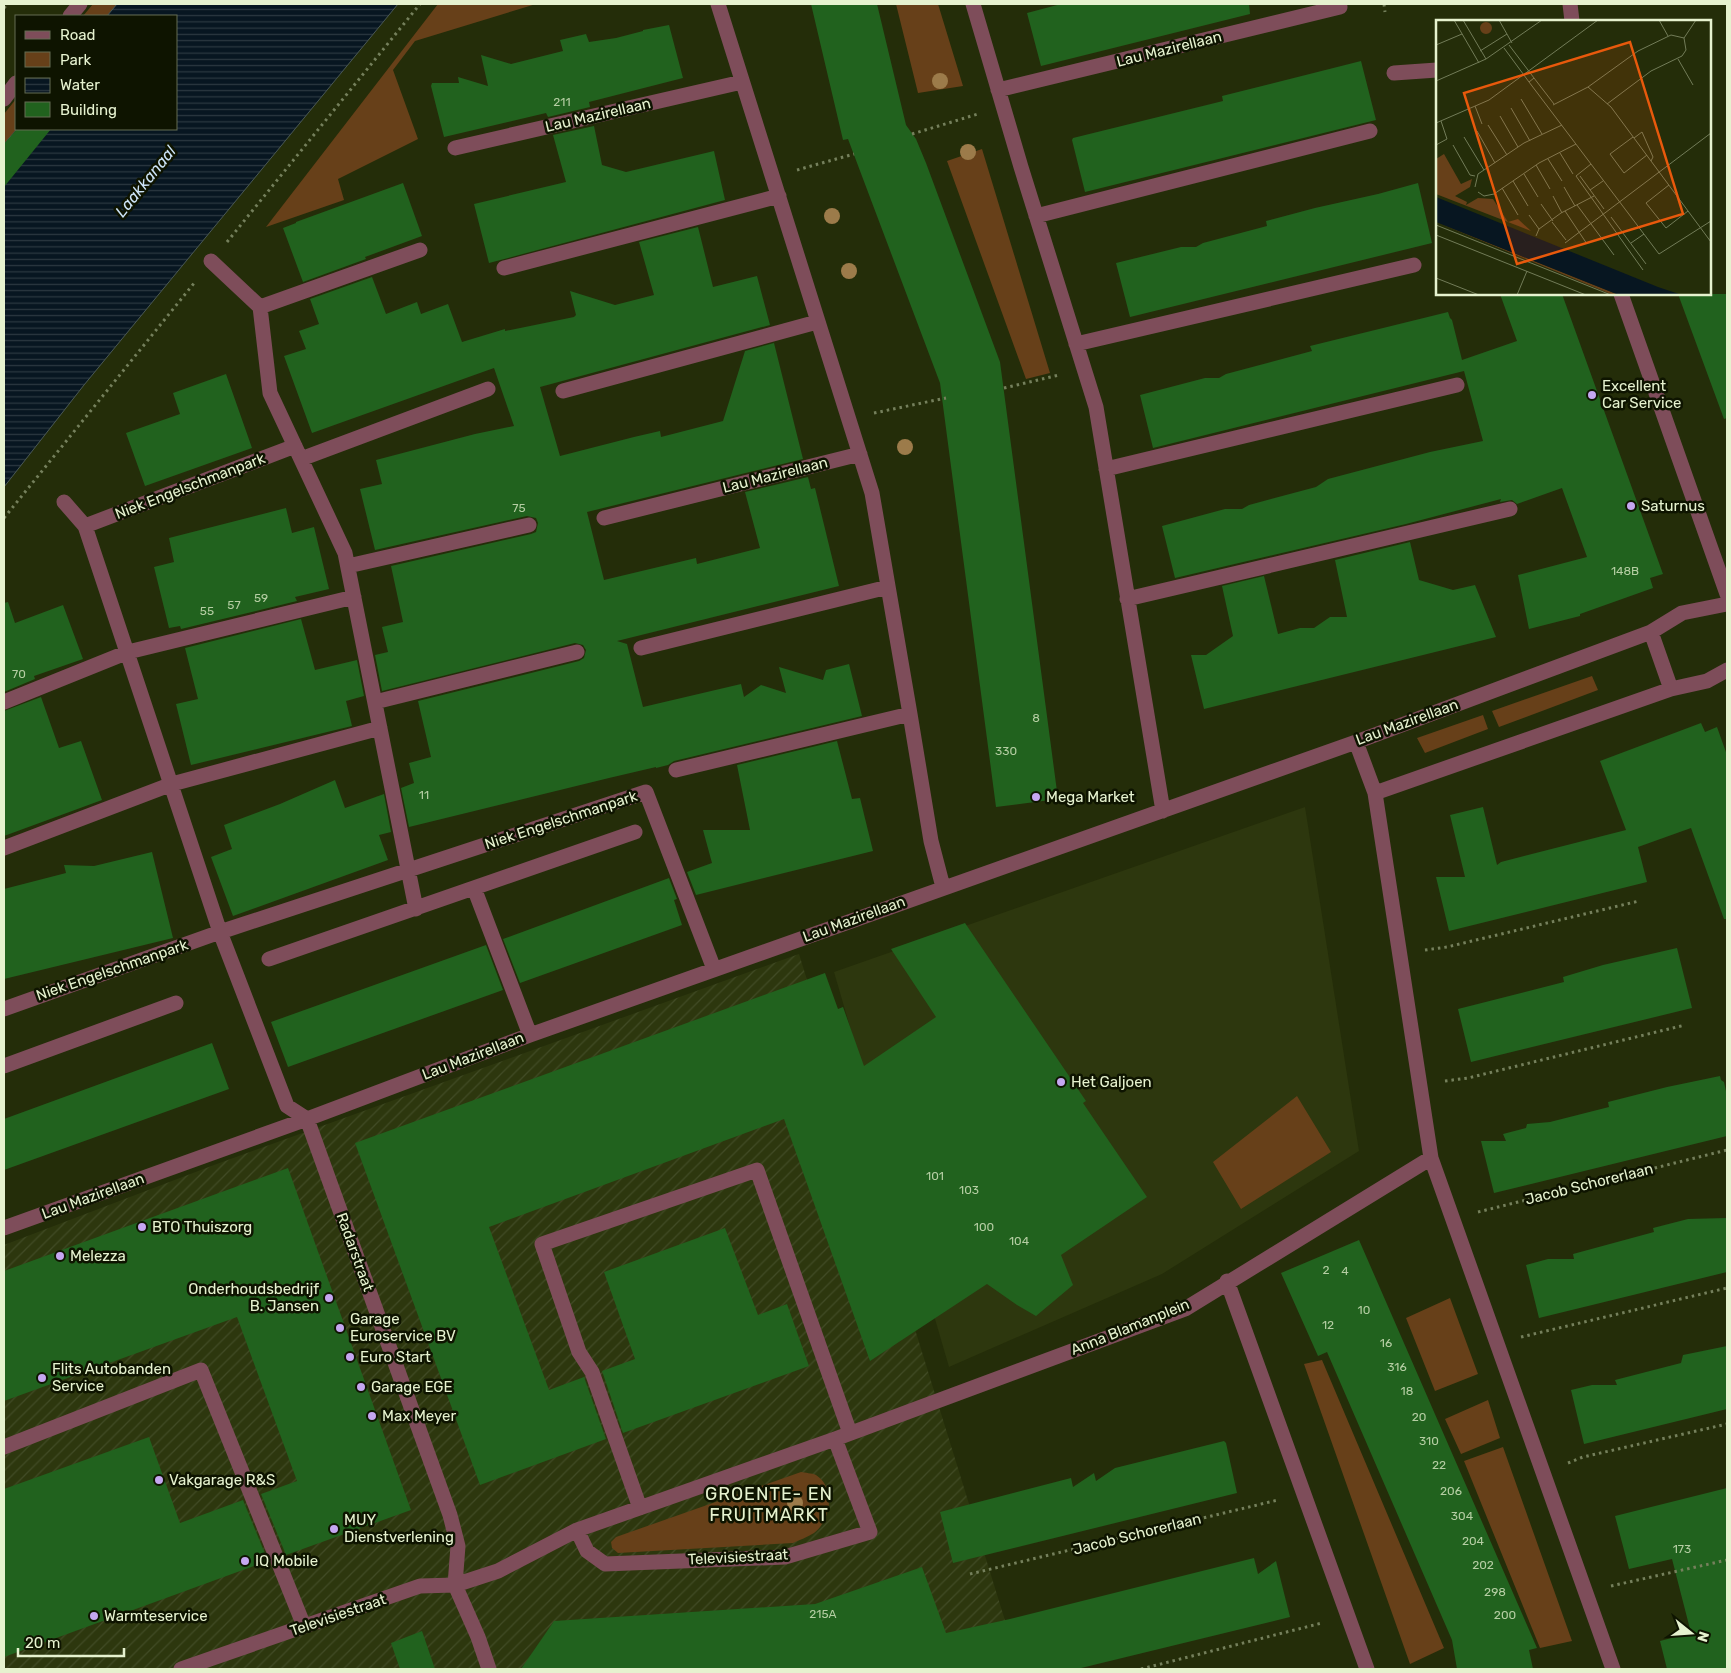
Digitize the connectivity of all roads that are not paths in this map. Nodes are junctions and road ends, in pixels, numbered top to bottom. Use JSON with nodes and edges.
{"nodes":[{"id":1,"x":80,"y":4,"type":"edge"},
{"id":2,"x":718,"y":4,"type":"edge"},
{"id":3,"x":973,"y":4,"type":"edge"},
{"id":4,"x":1570,"y":4,"type":"edge"},
{"id":5,"x":1340,"y":8,"type":"dead end"},
{"id":6,"x":71,"y":15,"type":"edge"},
{"id":7,"x":1572,"y":20,"type":"edge"},
{"id":8,"x":1436,"y":70,"type":"edge"},
{"id":9,"x":1394,"y":73,"type":"dead end"},
{"id":10,"x":742,"y":82,"type":"junction"},
{"id":11,"x":15,"y":84,"type":"edge"},
{"id":12,"x":998,"y":90,"type":"junction"},
{"id":13,"x":4,"y":99,"type":"edge"},
{"id":14,"x":1370,"y":131,"type":"dead end"},
{"id":15,"x":455,"y":148,"type":"dead end"},
{"id":16,"x":779,"y":196,"type":"junction"},
{"id":17,"x":1036,"y":216,"type":"junction"},
{"id":18,"x":420,"y":250,"type":"dead end"},
{"id":19,"x":211,"y":261,"type":"dead end"},
{"id":20,"x":1414,"y":265,"type":"dead end"},
{"id":21,"x":504,"y":268,"type":"dead end"},
{"id":22,"x":1621,"y":295,"type":"edge"},
{"id":23,"x":260,"y":307,"type":"junction"},
{"id":24,"x":817,"y":322,"type":"junction"},
{"id":25,"x":1076,"y":344,"type":"junction"},
{"id":26,"x":1457,"y":385,"type":"dead end"},
{"id":27,"x":488,"y":389,"type":"dead end"},
{"id":28,"x":564,"y":391,"type":"dead end"},
{"id":29,"x":298,"y":452,"type":"junction"},
{"id":30,"x":860,"y":454,"type":"junction"},
{"id":31,"x":1106,"y":469,"type":"junction"},
{"id":32,"x":64,"y":502,"type":"dead end"},
{"id":33,"x":1510,"y":509,"type":"dead end"},
{"id":34,"x":604,"y":518,"type":"dead end"},
{"id":35,"x":529,"y":525,"type":"dead end"},
{"id":36,"x":86,"y":526,"type":"junction"},
{"id":37,"x":348,"y":566,"type":"junction"},
{"id":38,"x":888,"y":587,"type":"junction"},
{"id":39,"x":1727,"y":594,"type":"edge"},
{"id":40,"x":354,"y":598,"type":"junction"},
{"id":41,"x":1128,"y":599,"type":"junction"},
{"id":42,"x":1727,"y":604,"type":"edge"},
{"id":43,"x":1651,"y":632,"type":"junction"},
{"id":44,"x":641,"y":648,"type":"dead end"},
{"id":45,"x":128,"y":652,"type":"junction"},
{"id":46,"x":578,"y":652,"type":"dead end"},
{"id":47,"x":1727,"y":670,"type":"edge"},
{"id":48,"x":1671,"y":689,"type":"junction"},
{"id":49,"x":4,"y":702,"type":"edge"},
{"id":50,"x":375,"y":702,"type":"junction"},
{"id":51,"x":910,"y":714,"type":"junction"},
{"id":52,"x":380,"y":728,"type":"junction"},
{"id":53,"x":1356,"y":742,"type":"junction"},
{"id":54,"x":676,"y":770,"type":"dead end"},
{"id":55,"x":172,"y":784,"type":"junction"},
{"id":56,"x":1375,"y":794,"type":"junction"},
{"id":57,"x":1163,"y":811,"type":"junction"},
{"id":58,"x":635,"y":832,"type":"dead end"},
{"id":59,"x":4,"y":848,"type":"edge"},
{"id":60,"x":409,"y":870,"type":"junction"},
{"id":61,"x":943,"y":887,"type":"junction"},
{"id":62,"x":474,"y":888,"type":"junction"},
{"id":63,"x":416,"y":909,"type":"junction"},
{"id":64,"x":220,"y":932,"type":"junction"},
{"id":65,"x":269,"y":959,"type":"dead end"},
{"id":66,"x":714,"y":969,"type":"junction"},
{"id":67,"x":176,"y":1003,"type":"dead end"},
{"id":68,"x":4,"y":1009,"type":"edge"},
{"id":69,"x":530,"y":1034,"type":"junction"},
{"id":70,"x":4,"y":1066,"type":"edge"},
{"id":71,"x":307,"y":1119,"type":"junction"},
{"id":72,"x":1431,"y":1158,"type":"junction"},
{"id":73,"x":4,"y":1228,"type":"edge"},
{"id":74,"x":1227,"y":1282,"type":"junction"},
{"id":75,"x":850,"y":1433,"type":"junction"},
{"id":76,"x":835,"y":1439,"type":"junction"},
{"id":77,"x":4,"y":1447,"type":"edge"},
{"id":78,"x":640,"y":1508,"type":"junction"},
{"id":79,"x":577,"y":1530,"type":"junction"},
{"id":80,"x":455,"y":1585,"type":"junction"},
{"id":81,"x":304,"y":1626,"type":"junction"},
{"id":82,"x":181,"y":1669,"type":"edge"},
{"id":83,"x":490,"y":1669,"type":"edge"},
{"id":84,"x":1367,"y":1669,"type":"edge"},
{"id":85,"x":1613,"y":1669,"type":"edge"}],
"edges":[{"from":1,"to":6,"type":"street"},
{"from":2,"to":10,"type":"street"},
{"from":3,"to":12,"type":"street"},
{"from":4,"to":7,"type":"street"},
{"from":5,"to":12,"type":"street","name":"Lau Mazirellaan"},
{"from":8,"to":9,"type":"street"},
{"from":10,"to":15,"type":"street","name":"Lau Mazirellaan"},
{"from":10,"to":16,"type":"street"},
{"from":11,"to":13,"type":"street"},
{"from":12,"to":17,"type":"street"},
{"from":14,"to":17,"type":"street"},
{"from":16,"to":21,"type":"street"},
{"from":16,"to":24,"type":"street"},
{"from":17,"to":25,"type":"street"},
{"from":18,"to":23,"type":"street"},
{"from":19,"to":23,"type":"street"},
{"from":20,"to":25,"type":"street"},
{"from":22,"to":39,"type":"street"},
{"from":23,"to":29,"type":"street"},
{"from":24,"to":28,"type":"street"},
{"from":24,"to":30,"type":"street"},
{"from":25,"to":31,"type":"street"},
{"from":26,"to":31,"type":"street"},
{"from":27,"to":29,"type":"street","name":"Niek Engelschmanpark"},
{"from":29,"to":36,"type":"street","name":"Niek Engelschmanpark"},
{"from":29,"to":37,"type":"street"},
{"from":30,"to":34,"type":"street","name":"Lau Mazirellaan"},
{"from":30,"to":38,"type":"street"},
{"from":31,"to":41,"type":"street"},
{"from":32,"to":36,"type":"street"},
{"from":33,"to":41,"type":"street"},
{"from":35,"to":37,"type":"street"},
{"from":36,"to":45,"type":"street"},
{"from":37,"to":40,"type":"street"},
{"from":38,"to":44,"type":"street"},
{"from":38,"to":51,"type":"street"},
{"from":40,"to":45,"type":"street"},
{"from":40,"to":50,"type":"street"},
{"from":41,"to":57,"type":"street"},
{"from":42,"to":43,"type":"street","name":"Lau Mazirellaan"},
{"from":43,"to":48,"type":"street"},
{"from":43,"to":53,"type":"street","name":"Lau Mazirellaan"},
{"from":45,"to":49,"type":"street"},
{"from":45,"to":55,"type":"street"},
{"from":46,"to":50,"type":"street"},
{"from":47,"to":48,"type":"street"},
{"from":48,"to":56,"type":"street"},
{"from":50,"to":52,"type":"street"},
{"from":51,"to":54,"type":"street"},
{"from":51,"to":61,"type":"street"},
{"from":52,"to":55,"type":"street"},
{"from":52,"to":60,"type":"street"},
{"from":53,"to":56,"type":"street"},
{"from":53,"to":57,"type":"street","name":"Lau Mazirellaan"},
{"from":55,"to":59,"type":"street"},
{"from":55,"to":64,"type":"street"},
{"from":56,"to":72,"type":"street"},
{"from":57,"to":61,"type":"street","name":"Lau Mazirellaan"},
{"from":58,"to":62,"type":"street"},
{"from":60,"to":63,"type":"street"},
{"from":60,"to":64,"type":"street","name":"Niek Engelschmanpark"},
{"from":60,"to":66,"type":"street","name":"Niek Engelschmanpark"},
{"from":61,"to":66,"type":"street","name":"Lau Mazirellaan"},
{"from":62,"to":63,"type":"street"},
{"from":62,"to":69,"type":"street"},
{"from":63,"to":65,"type":"street"},
{"from":64,"to":68,"type":"street","name":"Niek Engelschmanpark"},
{"from":64,"to":71,"type":"street"},
{"from":66,"to":69,"type":"street","name":"Lau Mazirellaan"},
{"from":67,"to":70,"type":"street"},
{"from":69,"to":71,"type":"street","name":"Lau Mazirellaan"},
{"from":71,"to":73,"type":"street","name":"Lau Mazirellaan"},
{"from":71,"to":80,"type":"street","name":"Radarstraat"},
{"from":72,"to":74,"type":"street","name":"Anna Blamanplein"},
{"from":72,"to":85,"type":"street"},
{"from":74,"to":75,"type":"street","name":"Anna Blamanplein"},
{"from":74,"to":84,"type":"street"},
{"from":75,"to":76,"type":"street","name":"Anna Blamanplein"},
{"from":75,"to":78,"type":"street"},
{"from":76,"to":78,"type":"street","name":"Televisiestraat"},
{"from":76,"to":79,"type":"street","name":"Televisiestraat"},
{"from":77,"to":81,"type":"street"},
{"from":78,"to":79,"type":"street","name":"Televisiestraat"},
{"from":79,"to":80,"type":"street","name":"Televisiestraat"},
{"from":80,"to":81,"type":"street","name":"Televisiestraat"},
{"from":80,"to":83,"type":"street","name":"Radarstraat"},
{"from":81,"to":82,"type":"street","name":"Televisiestraat"}]}
